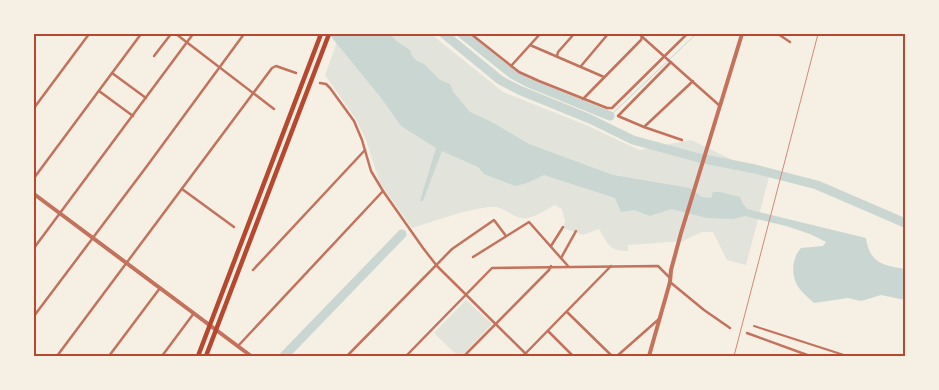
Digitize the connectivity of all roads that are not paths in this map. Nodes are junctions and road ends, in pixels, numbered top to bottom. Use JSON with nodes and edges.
{"nodes":[{"id":1,"x":90,"y":34,"type":"edge"},
{"id":2,"x":141,"y":34,"type":"edge"},
{"id":3,"x":171,"y":34,"type":"edge"},
{"id":4,"x":176,"y":34,"type":"edge"},
{"id":5,"x":193,"y":34,"type":"edge"},
{"id":6,"x":244,"y":34,"type":"edge"},
{"id":7,"x":321,"y":34,"type":"edge"},
{"id":8,"x":329,"y":34,"type":"edge"},
{"id":9,"x":471,"y":34,"type":"edge"},
{"id":10,"x":540,"y":34,"type":"edge"},
{"id":11,"x":574,"y":34,"type":"edge"},
{"id":12,"x":608,"y":34,"type":"edge"},
{"id":13,"x":639,"y":34,"type":"edge"},
{"id":14,"x":687,"y":34,"type":"edge"},
{"id":15,"x":742,"y":34,"type":"edge"},
{"id":16,"x":778,"y":34,"type":"edge"},
{"id":17,"x":643,"y":35,"type":"edge"},
{"id":18,"x":187,"y":42,"type":"junction"},
{"id":19,"x":790,"y":42,"type":"dead end"},
{"id":20,"x":530,"y":45,"type":"junction"},
{"id":21,"x":664,"y":55,"type":"junction"},
{"id":22,"x":154,"y":56,"type":"dead end"},
{"id":23,"x":556,"y":57,"type":"junction"},
{"id":24,"x":671,"y":62,"type":"junction"},
{"id":25,"x":511,"y":66,"type":"junction"},
{"id":26,"x":581,"y":66,"type":"junction"},
{"id":27,"x":220,"y":68,"type":"junction"},
{"id":28,"x":112,"y":73,"type":"junction"},
{"id":29,"x":296,"y":73,"type":"dead end"},
{"id":30,"x":604,"y":77,"type":"junction"},
{"id":31,"x":693,"y":81,"type":"junction"},
{"id":32,"x":320,"y":83,"type":"dead end"},
{"id":33,"x":99,"y":91,"type":"junction"},
{"id":34,"x":254,"y":94,"type":"junction"},
{"id":35,"x":146,"y":98,"type":"junction"},
{"id":36,"x":583,"y":99,"type":"junction"},
{"id":37,"x":720,"y":106,"type":"junction"},
{"id":38,"x":34,"y":108,"type":"edge"},
{"id":39,"x":274,"y":109,"type":"dead end"},
{"id":40,"x":133,"y":116,"type":"junction"},
{"id":41,"x":644,"y":126,"type":"junction"},
{"id":42,"x":682,"y":140,"type":"dead end"},
{"id":43,"x":365,"y":150,"type":"junction"},
{"id":44,"x":34,"y":178,"type":"edge"},
{"id":45,"x":182,"y":189,"type":"junction"},
{"id":46,"x":383,"y":191,"type":"junction"},
{"id":47,"x":34,"y":194,"type":"edge"},
{"id":48,"x":59,"y":213,"type":"junction"},
{"id":49,"x":234,"y":227,"type":"dead end"},
{"id":50,"x":563,"y":227,"type":"dead end"},
{"id":51,"x":576,"y":231,"type":"dead end"},
{"id":52,"x":506,"y":236,"type":"junction"},
{"id":53,"x":92,"y":238,"type":"junction"},
{"id":54,"x":551,"y":246,"type":"junction"},
{"id":55,"x":34,"y":248,"type":"edge"},
{"id":56,"x":473,"y":257,"type":"dead end"},
{"id":57,"x":561,"y":258,"type":"junction"},
{"id":58,"x":126,"y":264,"type":"junction"},
{"id":59,"x":612,"y":265,"type":"junction"},
{"id":60,"x":436,"y":266,"type":"junction"},
{"id":61,"x":551,"y":266,"type":"junction"},
{"id":62,"x":568,"y":266,"type":"junction"},
{"id":63,"x":252,"y":270,"type":"dead end"},
{"id":64,"x":670,"y":280,"type":"junction"},
{"id":65,"x":160,"y":288,"type":"junction"},
{"id":66,"x":466,"y":295,"type":"junction"},
{"id":67,"x":567,"y":312,"type":"junction"},
{"id":68,"x":194,"y":313,"type":"junction"},
{"id":69,"x":34,"y":316,"type":"edge"},
{"id":70,"x":660,"y":318,"type":"junction"},
{"id":71,"x":496,"y":324,"type":"junction"},
{"id":72,"x":209,"y":326,"type":"junction"},
{"id":73,"x":754,"y":326,"type":"dead end"},
{"id":74,"x":730,"y":328,"type":"dead end"},
{"id":75,"x":216,"y":331,"type":"junction"},
{"id":76,"x":548,"y":331,"type":"junction"},
{"id":77,"x":747,"y":333,"type":"dead end"},
{"id":78,"x":238,"y":346,"type":"junction"},
{"id":79,"x":526,"y":355,"type":"edge"},
{"id":80,"x":57,"y":356,"type":"edge"},
{"id":81,"x":109,"y":356,"type":"edge"},
{"id":82,"x":162,"y":356,"type":"edge"},
{"id":83,"x":198,"y":356,"type":"edge"},
{"id":84,"x":206,"y":356,"type":"edge"},
{"id":85,"x":251,"y":356,"type":"edge"},
{"id":86,"x":347,"y":356,"type":"edge"},
{"id":87,"x":406,"y":356,"type":"edge"},
{"id":88,"x":464,"y":356,"type":"edge"},
{"id":89,"x":573,"y":356,"type":"edge"},
{"id":90,"x":612,"y":356,"type":"edge"},
{"id":91,"x":617,"y":356,"type":"edge"},
{"id":92,"x":649,"y":356,"type":"edge"},
{"id":93,"x":810,"y":356,"type":"edge"},
{"id":94,"x":847,"y":356,"type":"edge"}],
"edges":[{"from":1,"to":38,"type":"street"},
{"from":2,"to":28,"type":"street"},
{"from":3,"to":22,"type":"street"},
{"from":4,"to":18,"type":"street"},
{"from":5,"to":18,"type":"street"},
{"from":6,"to":27,"type":"street"},
{"from":7,"to":72,"type":"highway"},
{"from":8,"to":75,"type":"highway"},
{"from":9,"to":25,"type":"street"},
{"from":10,"to":20,"type":"street"},
{"from":11,"to":23,"type":"street"},
{"from":12,"to":26,"type":"street"},
{"from":13,"to":17,"type":"street"},
{"from":14,"to":21,"type":"street"},
{"from":15,"to":37,"type":"street"},
{"from":16,"to":19,"type":"street"},
{"from":17,"to":21,"type":"street"},
{"from":17,"to":30,"type":"street"},
{"from":18,"to":27,"type":"street"},
{"from":18,"to":35,"type":"street"},
{"from":20,"to":23,"type":"street"},
{"from":20,"to":25,"type":"street"},
{"from":21,"to":24,"type":"street"},
{"from":21,"to":36,"type":"street"},
{"from":23,"to":26,"type":"street"},
{"from":24,"to":31,"type":"street"},
{"from":24,"to":41,"type":"street"},
{"from":25,"to":36,"type":"street"},
{"from":26,"to":30,"type":"street"},
{"from":27,"to":34,"type":"street"},
{"from":27,"to":53,"type":"street"},
{"from":28,"to":33,"type":"street"},
{"from":28,"to":35,"type":"street"},
{"from":29,"to":34,"type":"street"},
{"from":30,"to":36,"type":"street"},
{"from":31,"to":37,"type":"street"},
{"from":31,"to":41,"type":"street"},
{"from":32,"to":43,"type":"street"},
{"from":33,"to":40,"type":"street"},
{"from":33,"to":44,"type":"street"},
{"from":34,"to":39,"type":"street"},
{"from":34,"to":45,"type":"street"},
{"from":35,"to":40,"type":"street"},
{"from":37,"to":64,"type":"street"},
{"from":40,"to":48,"type":"street"},
{"from":41,"to":42,"type":"street"},
{"from":43,"to":46,"type":"street"},
{"from":43,"to":63,"type":"street"},
{"from":45,"to":49,"type":"street"},
{"from":45,"to":58,"type":"street"},
{"from":46,"to":60,"type":"street"},
{"from":46,"to":78,"type":"street"},
{"from":47,"to":48,"type":"street"},
{"from":48,"to":53,"type":"street"},
{"from":48,"to":55,"type":"street"},
{"from":50,"to":54,"type":"street"},
{"from":51,"to":57,"type":"street"},
{"from":52,"to":54,"type":"street"},
{"from":52,"to":56,"type":"street"},
{"from":52,"to":60,"type":"street"},
{"from":53,"to":58,"type":"street"},
{"from":53,"to":69,"type":"street"},
{"from":54,"to":57,"type":"street"},
{"from":57,"to":62,"type":"street"},
{"from":58,"to":65,"type":"street"},
{"from":58,"to":80,"type":"street"},
{"from":59,"to":62,"type":"street"},
{"from":59,"to":64,"type":"street"},
{"from":59,"to":67,"type":"street"},
{"from":60,"to":66,"type":"street"},
{"from":60,"to":86,"type":"street"},
{"from":61,"to":62,"type":"street"},
{"from":61,"to":66,"type":"street"},
{"from":61,"to":71,"type":"street"},
{"from":64,"to":70,"type":"street"},
{"from":64,"to":74,"type":"street"},
{"from":65,"to":68,"type":"street"},
{"from":65,"to":81,"type":"street"},
{"from":66,"to":71,"type":"street"},
{"from":66,"to":87,"type":"street"},
{"from":67,"to":76,"type":"street"},
{"from":67,"to":90,"type":"street"},
{"from":68,"to":72,"type":"street"},
{"from":68,"to":82,"type":"street"},
{"from":70,"to":91,"type":"street"},
{"from":70,"to":92,"type":"street"},
{"from":71,"to":79,"type":"street"},
{"from":71,"to":88,"type":"street"},
{"from":72,"to":75,"type":"street"},
{"from":72,"to":83,"type":"highway"},
{"from":73,"to":94,"type":"street"},
{"from":75,"to":78,"type":"street"},
{"from":75,"to":84,"type":"highway"},
{"from":76,"to":79,"type":"street"},
{"from":76,"to":89,"type":"street"},
{"from":77,"to":93,"type":"street"},
{"from":78,"to":85,"type":"street"}]}
